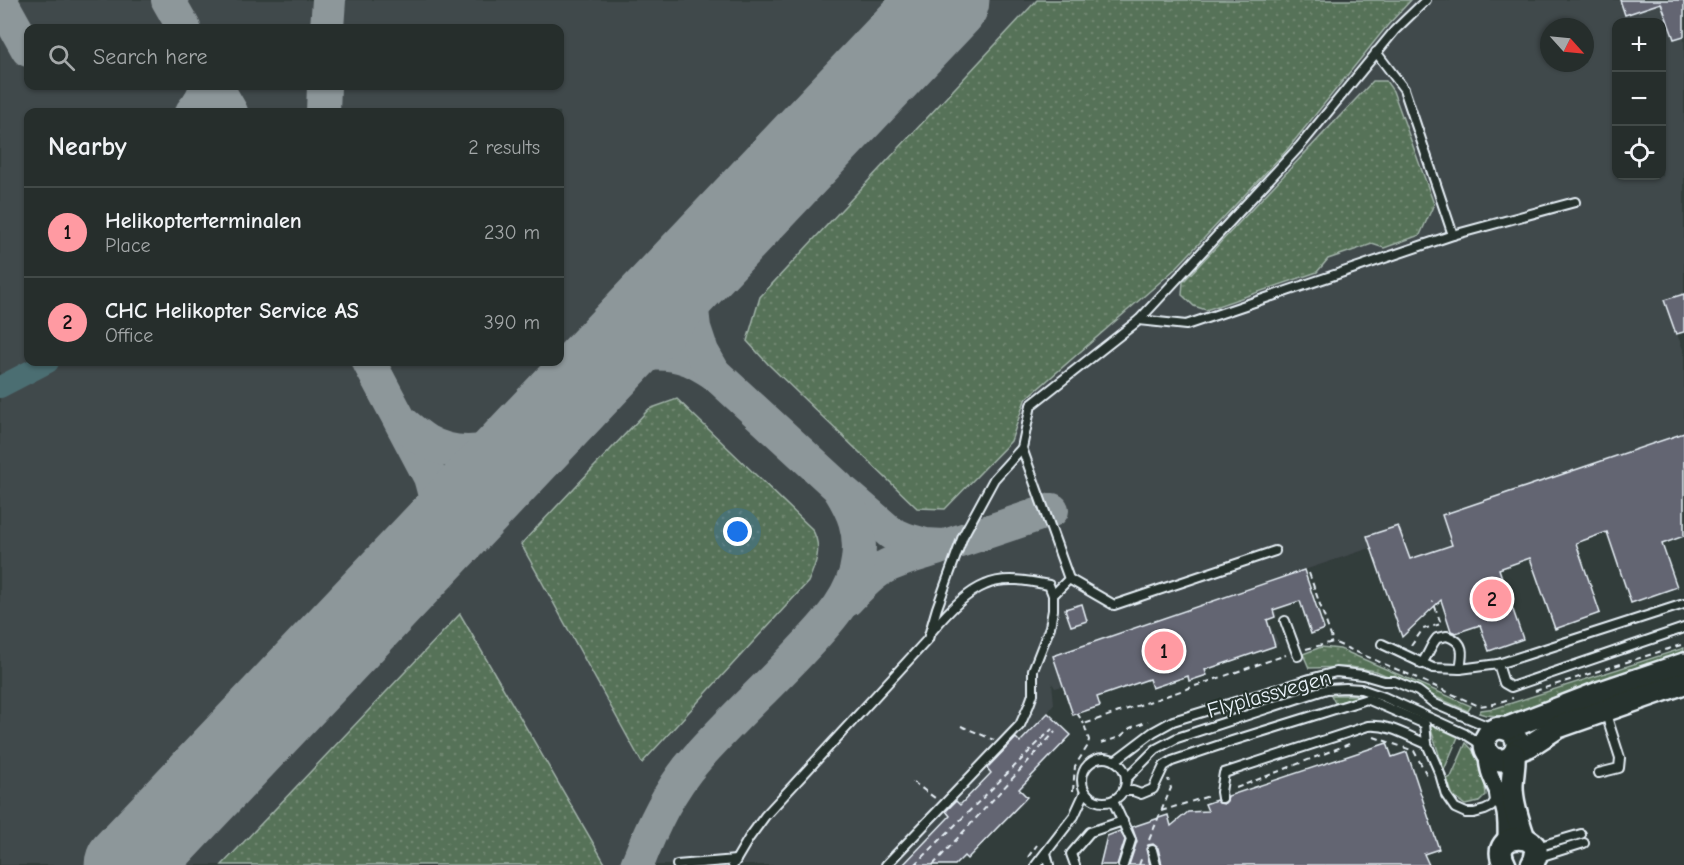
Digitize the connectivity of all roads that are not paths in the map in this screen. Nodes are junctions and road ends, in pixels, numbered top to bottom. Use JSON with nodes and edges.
{"nodes":[{"id":1,"x":1426,"y":0,"type":"edge"},
{"id":2,"x":1376,"y":52,"type":"junction"},
{"id":3,"x":1575,"y":202,"type":"dead end"},
{"id":4,"x":1453,"y":235,"type":"junction"},
{"id":5,"x":1138,"y":320,"type":"junction"},
{"id":6,"x":1022,"y":448,"type":"junction"},
{"id":7,"x":1275,"y":551,"type":"dead end"},
{"id":8,"x":1069,"y":579,"type":"junction"},
{"id":9,"x":1053,"y":595,"type":"junction"},
{"id":10,"x":1684,"y":604,"type":"edge"},
{"id":11,"x":1285,"y":621,"type":"dead end"},
{"id":12,"x":1684,"y":628,"type":"edge"},
{"id":13,"x":930,"y":632,"type":"junction"},
{"id":14,"x":1382,"y":644,"type":"dead end"},
{"id":15,"x":1298,"y":656,"type":"dead end"},
{"id":16,"x":1421,"y":664,"type":"junction"},
{"id":17,"x":1498,"y":664,"type":"junction"},
{"id":18,"x":1684,"y":664,"type":"edge"},
{"id":19,"x":1460,"y":669,"type":"junction"},
{"id":20,"x":1684,"y":683,"type":"edge"},
{"id":21,"x":1605,"y":710,"type":"junction"},
{"id":22,"x":1427,"y":744,"type":"junction"},
{"id":23,"x":1492,"y":746,"type":"junction"},
{"id":24,"x":1515,"y":752,"type":"junction"},
{"id":25,"x":1116,"y":760,"type":"junction"},
{"id":26,"x":1599,"y":773,"type":"dead end"},
{"id":27,"x":1127,"y":778,"type":"junction"},
{"id":28,"x":1124,"y":791,"type":"junction"},
{"id":29,"x":1085,"y":792,"type":"junction"},
{"id":30,"x":1222,"y":798,"type":"dead end"},
{"id":31,"x":1113,"y":801,"type":"junction"},
{"id":32,"x":1123,"y":821,"type":"junction"},
{"id":33,"x":1581,"y":834,"type":"dead end"},
{"id":34,"x":1584,"y":843,"type":"dead end"},
{"id":35,"x":1150,"y":847,"type":"road end"},
{"id":36,"x":1046,"y":853,"type":"junction"},
{"id":37,"x":1529,"y":854,"type":"edge"},
{"id":38,"x":734,"y":862,"type":"edge"},
{"id":39,"x":677,"y":865,"type":"edge"},
{"id":40,"x":886,"y":865,"type":"edge"},
{"id":41,"x":1036,"y":865,"type":"edge"},
{"id":42,"x":1049,"y":865,"type":"edge"},
{"id":43,"x":1075,"y":865,"type":"edge"},
{"id":44,"x":1123,"y":865,"type":"edge"},
{"id":45,"x":1156,"y":865,"type":"edge"},
{"id":46,"x":1505,"y":865,"type":"edge"}],
"edges":[{"from":1,"to":2,"type":"lane"},
{"from":2,"to":4,"type":"lane"},
{"from":2,"to":5,"type":"lane"},
{"from":3,"to":4,"type":"lane"},
{"from":4,"to":5,"type":"lane"},
{"from":5,"to":6,"type":"lane"},
{"from":6,"to":8,"type":"lane"},
{"from":6,"to":13,"type":"lane"},
{"from":7,"to":8,"type":"lane"},
{"from":8,"to":9,"type":"lane"},
{"from":9,"to":13,"type":"lane"},
{"from":9,"to":40,"type":"lane"},
{"from":10,"to":17,"type":"lane"},
{"from":11,"to":15,"type":"lane"},
{"from":12,"to":17,"type":"lane"},
{"from":13,"to":38,"type":"lane"},
{"from":14,"to":16,"type":"lane"},
{"from":16,"to":19,"type":"lane"},
{"from":16,"to":19,"type":"lane"},
{"from":17,"to":19,"type":"lane"},
{"from":18,"to":23,"type":"street"},
{"from":20,"to":21,"type":"street","name":"Flyplassvegen"},
{"from":21,"to":24,"type":"street","name":"Flyplassvegen"},
{"from":21,"to":26,"type":"lane"},
{"from":22,"to":23,"type":"lane"},
{"from":22,"to":28,"type":"lane"},
{"from":22,"to":30,"type":"lane"},
{"from":23,"to":24,"type":"street","name":"Flyplassvegen"},
{"from":23,"to":25,"type":"lane","name":"Flyplassvegen"},
{"from":23,"to":27,"type":"lane"},
{"from":23,"to":37,"type":"street"},
{"from":24,"to":37,"type":"street"},
{"from":25,"to":27,"type":"lane"},
{"from":25,"to":29,"type":"lane","name":"Flyplassvegen"},
{"from":27,"to":28,"type":"lane"},
{"from":28,"to":31,"type":"lane"},
{"from":29,"to":31,"type":"lane"},
{"from":29,"to":36,"type":"lane","name":"Flyplassvegen"},
{"from":31,"to":32,"type":"lane"},
{"from":32,"to":43,"type":"lane"},
{"from":32,"to":44,"type":"lane"},
{"from":33,"to":37,"type":"lane"},
{"from":34,"to":37,"type":"lane"},
{"from":35,"to":45,"type":"lane"},
{"from":36,"to":41,"type":"lane","name":"Flyplassvegen"},
{"from":36,"to":42,"type":"lane"},
{"from":37,"to":46,"type":"street"},
{"from":38,"to":39,"type":"lane"}]}
